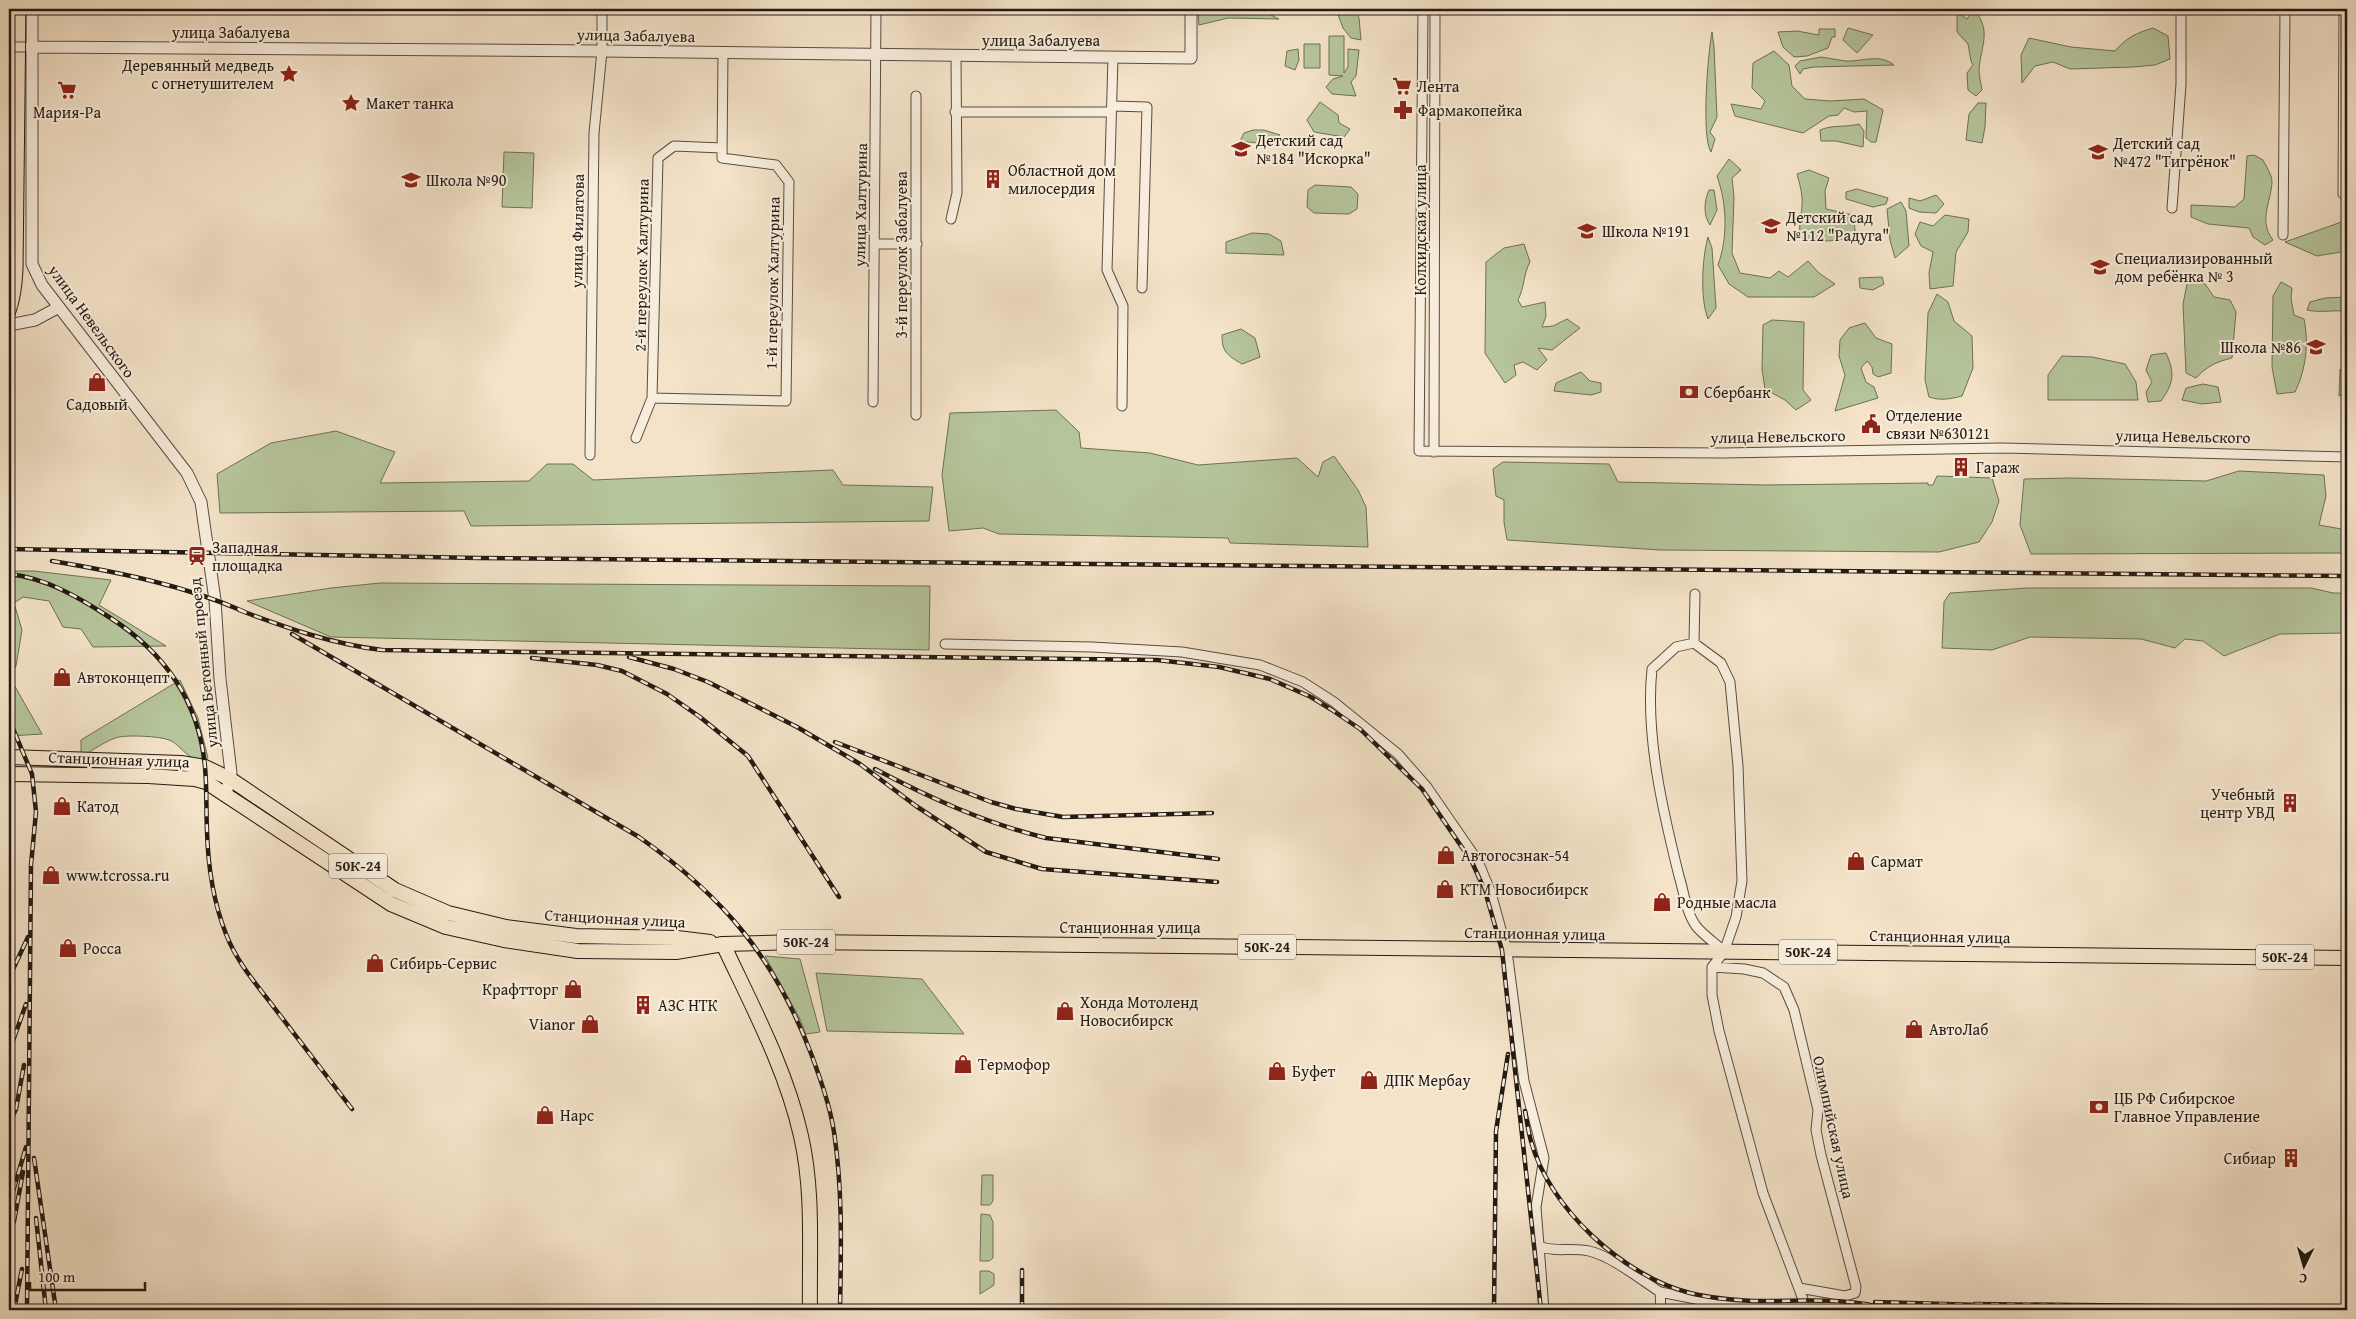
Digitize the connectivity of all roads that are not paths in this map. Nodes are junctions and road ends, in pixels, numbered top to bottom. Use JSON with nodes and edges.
{"nodes":[{"id":1,"x":32,"y":9,"type":"edge"},
{"id":2,"x":602,"y":9,"type":"edge"},
{"id":3,"x":876,"y":9,"type":"edge"},
{"id":4,"x":1191,"y":9,"type":"edge"},
{"id":5,"x":1423,"y":9,"type":"edge"},
{"id":6,"x":1435,"y":9,"type":"edge"},
{"id":7,"x":2181,"y":9,"type":"edge"},
{"id":8,"x":2285,"y":9,"type":"edge"},
{"id":9,"x":2344,"y":9,"type":"edge"},
{"id":10,"x":9,"y":47,"type":"edge"},
{"id":11,"x":31,"y":47,"type":"junction"},
{"id":12,"x":602,"y":50,"type":"junction"},
{"id":13,"x":723,"y":53,"type":"junction"},
{"id":14,"x":876,"y":55,"type":"junction"},
{"id":15,"x":956,"y":56,"type":"junction"},
{"id":16,"x":1113,"y":57,"type":"junction"},
{"id":17,"x":916,"y":96,"type":"dead end"},
{"id":18,"x":1112,"y":109,"type":"junction"},
{"id":19,"x":954,"y":112,"type":"junction"},
{"id":20,"x":722,"y":148,"type":"junction"},
{"id":21,"x":2345,"y":194,"type":"edge"},
{"id":22,"x":2172,"y":208,"type":"dead end"},
{"id":23,"x":950,"y":219,"type":"dead end"},
{"id":24,"x":2283,"y":235,"type":"dead end"},
{"id":25,"x":874,"y":244,"type":"junction"},
{"id":26,"x":917,"y":244,"type":"junction"},
{"id":27,"x":1142,"y":288,"type":"dead end"},
{"id":28,"x":59,"y":307,"type":"junction"},
{"id":29,"x":9,"y":325,"type":"edge"},
{"id":30,"x":652,"y":398,"type":"junction"},
{"id":31,"x":873,"y":402,"type":"dead end"},
{"id":32,"x":1122,"y":406,"type":"dead end"},
{"id":33,"x":916,"y":415,"type":"dead end"},
{"id":34,"x":636,"y":438,"type":"dead end"},
{"id":35,"x":1419,"y":451,"type":"joint"},
{"id":36,"x":1434,"y":452,"type":"junction"},
{"id":37,"x":590,"y":455,"type":"dead end"},
{"id":38,"x":2347,"y":456,"type":"edge"},
{"id":39,"x":187,"y":473,"type":"joint"},
{"id":40,"x":1695,"y":594,"type":"dead end"},
{"id":41,"x":1694,"y":643,"type":"junction"},
{"id":42,"x":946,"y":644,"type":"dead end"},
{"id":43,"x":9,"y":757,"type":"edge"},
{"id":44,"x":9,"y":774,"type":"edge"},
{"id":45,"x":230,"y":779,"type":"junction"},
{"id":46,"x":226,"y":794,"type":"junction"},
{"id":47,"x":723,"y":944,"type":"junction"},
{"id":48,"x":1508,"y":951,"type":"junction"},
{"id":49,"x":1724,"y":952,"type":"junction"},
{"id":50,"x":2347,"y":958,"type":"edge"},
{"id":51,"x":1712,"y":967,"type":"junction"},
{"id":52,"x":1539,"y":1246,"type":"junction"},
{"id":53,"x":1799,"y":1288,"type":"junction"},
{"id":54,"x":1660,"y":1292,"type":"junction"},
{"id":55,"x":1806,"y":1308,"type":"edge"},
{"id":56,"x":810,"y":1310,"type":"edge"},
{"id":57,"x":1544,"y":1310,"type":"edge"},
{"id":58,"x":1661,"y":1310,"type":"edge"},
{"id":59,"x":1870,"y":1310,"type":"edge"}],
"edges":[{"from":1,"to":11,"type":"street","name":"улица Невельского"},
{"from":2,"to":12,"type":"street","name":"улица Филатова"},
{"from":3,"to":14,"type":"street","name":"улица Халтурина"},
{"from":4,"to":16,"type":"street","name":"улица Забалуева"},
{"from":5,"to":35,"type":"street","name":"Колхидская улица"},
{"from":6,"to":36,"type":"street","name":"Колхидская улица"},
{"from":7,"to":22,"type":"street"},
{"from":8,"to":24,"type":"street"},
{"from":9,"to":21,"type":"street"},
{"from":10,"to":11,"type":"street"},
{"from":11,"to":12,"type":"street","name":"улица Забалуева"},
{"from":11,"to":28,"type":"street","name":"улица Невельского"},
{"from":12,"to":13,"type":"street","name":"улица Забалуева"},
{"from":12,"to":37,"type":"street","name":"улица Филатова"},
{"from":13,"to":14,"type":"street","name":"улица Забалуева"},
{"from":13,"to":20,"type":"street"},
{"from":14,"to":15,"type":"street","name":"улица Забалуева"},
{"from":14,"to":25,"type":"street","name":"улица Халтурина"},
{"from":15,"to":16,"type":"street","name":"улица Забалуева"},
{"from":15,"to":19,"type":"street"},
{"from":16,"to":18,"type":"street"},
{"from":17,"to":26,"type":"street","name":"3-й переулок Забалуева"},
{"from":18,"to":19,"type":"street"},
{"from":18,"to":27,"type":"street"},
{"from":18,"to":32,"type":"street"},
{"from":19,"to":23,"type":"street"},
{"from":20,"to":30,"type":"street","name":"2-й переулок Халтурина"},
{"from":20,"to":30,"type":"street","name":"1-й переулок Халтурина"},
{"from":25,"to":26,"type":"street"},
{"from":25,"to":31,"type":"street","name":"улица Халтурина"},
{"from":26,"to":33,"type":"street","name":"3-й переулок Забалуева"},
{"from":28,"to":29,"type":"street"},
{"from":28,"to":39,"type":"street","name":"улица Невельского"},
{"from":30,"to":34,"type":"street","name":"2-й переулок Халтурина"},
{"from":35,"to":36,"type":"street","name":"улица Невельского"},
{"from":36,"to":38,"type":"street","name":"улица Невельского"},
{"from":39,"to":45,"type":"street","name":"улица Бетонный проезд"},
{"from":40,"to":41,"type":"street"},
{"from":41,"to":49,"type":"street"},
{"from":41,"to":49,"type":"street"},
{"from":42,"to":48,"type":"street"},
{"from":43,"to":45,"type":"main road","name":"Станционная улица","number":"50К-24"},
{"from":44,"to":46,"type":"main road","name":"Станционная улица","number":"50К-24"},
{"from":45,"to":46,"type":"street","name":"улица Бетонный проезд"},
{"from":45,"to":47,"type":"main road","name":"Станционная улица","number":"50К-24"},
{"from":46,"to":47,"type":"main road","name":"Станционная улица","number":"50К-24"},
{"from":47,"to":48,"type":"main road","name":"Станционная улица","number":"50К-24"},
{"from":47,"to":56,"type":"main road"},
{"from":48,"to":49,"type":"main road","name":"Станционная улица","number":"50К-24"},
{"from":48,"to":52,"type":"street"},
{"from":49,"to":50,"type":"main road","name":"Станционная улица","number":"50К-24"},
{"from":49,"to":51,"type":"street"},
{"from":51,"to":53,"type":"street"},
{"from":51,"to":53,"type":"street","name":"Олимпийская улица"},
{"from":52,"to":54,"type":"street"},
{"from":52,"to":57,"type":"street"},
{"from":53,"to":55,"type":"street"},
{"from":54,"to":55,"type":"street"},
{"from":54,"to":58,"type":"street"},
{"from":55,"to":59,"type":"street"}]}
